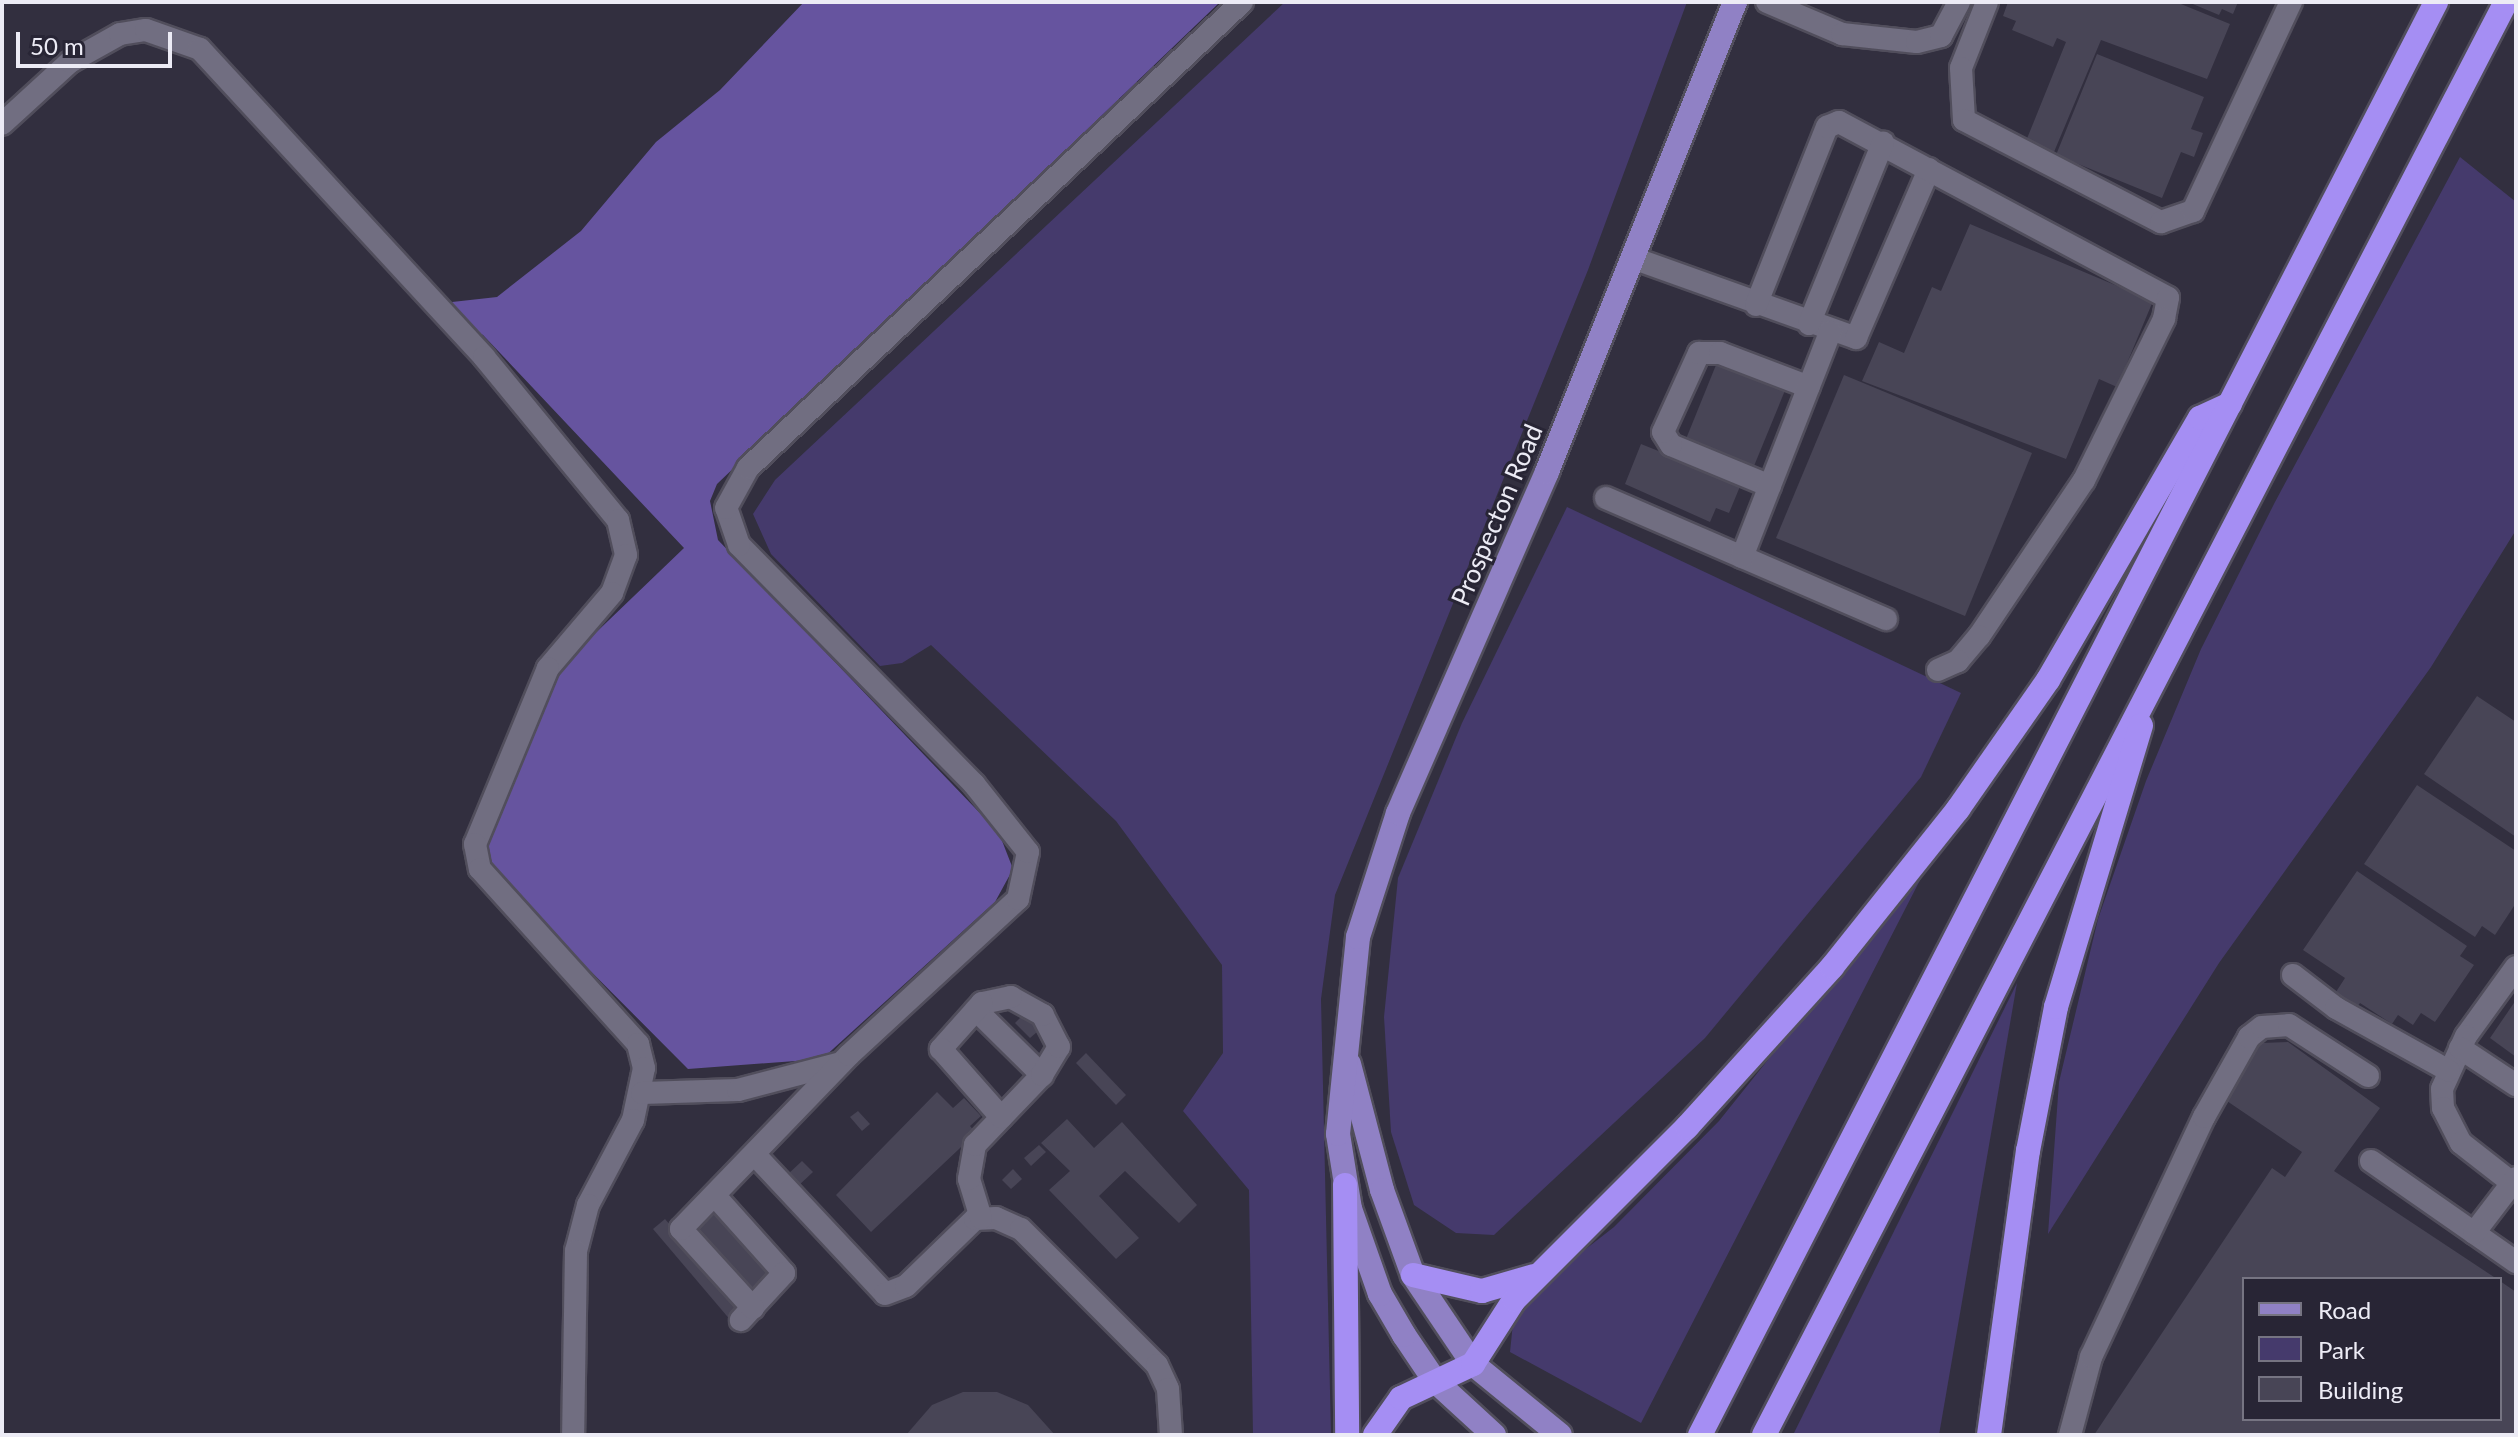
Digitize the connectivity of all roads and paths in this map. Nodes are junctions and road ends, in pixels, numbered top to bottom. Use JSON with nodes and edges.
{"nodes":[{"id":1,"x":1242,"y":2,"type":"edge"},
{"id":2,"x":1735,"y":2,"type":"edge"},
{"id":3,"x":1767,"y":2,"type":"edge"},
{"id":4,"x":1959,"y":2,"type":"edge"},
{"id":5,"x":1987,"y":2,"type":"edge"},
{"id":6,"x":2291,"y":2,"type":"edge"},
{"id":7,"x":2436,"y":2,"type":"edge"},
{"id":8,"x":2506,"y":2,"type":"edge"},
{"id":9,"x":1801,"y":9,"type":"edge"},
{"id":10,"x":2,"y":124,"type":"edge"},
{"id":11,"x":1883,"y":143,"type":"junction"},
{"id":12,"x":1929,"y":169,"type":"junction"},
{"id":13,"x":1633,"y":258,"type":"junction"},
{"id":14,"x":1756,"y":305,"type":"junction"},
{"id":15,"x":1820,"y":328,"type":"junction"},
{"id":16,"x":1809,"y":387,"type":"junction"},
{"id":17,"x":2230,"y":404,"type":"junction"},
{"id":18,"x":1770,"y":486,"type":"junction"},
{"id":19,"x":1606,"y":498,"type":"dead end"},
{"id":20,"x":1742,"y":557,"type":"junction"},
{"id":21,"x":1886,"y":619,"type":"dead end"},
{"id":22,"x":2163,"y":663,"type":"junction"},
{"id":23,"x":1938,"y":670,"type":"dead end"},
{"id":24,"x":2516,"y":967,"type":"edge"},
{"id":25,"x":2293,"y":975,"type":"dead end"},
{"id":26,"x":976,"y":1010,"type":"junction"},
{"id":27,"x":2460,"y":1048,"type":"junction"},
{"id":28,"x":1348,"y":1057,"type":"junction"},
{"id":29,"x":842,"y":1063,"type":"junction"},
{"id":30,"x":2449,"y":1071,"type":"junction"},
{"id":31,"x":1042,"y":1075,"type":"junction"},
{"id":32,"x":2368,"y":1076,"type":"dead end"},
{"id":33,"x":2516,"y":1085,"type":"edge"},
{"id":34,"x":642,"y":1093,"type":"junction"},
{"id":35,"x":1001,"y":1117,"type":"junction"},
{"id":36,"x":757,"y":1157,"type":"junction"},
{"id":37,"x":2371,"y":1161,"type":"dead end"},
{"id":38,"x":2515,"y":1182,"type":"edge"},
{"id":39,"x":1345,"y":1185,"type":"junction"},
{"id":40,"x":716,"y":1197,"type":"junction"},
{"id":41,"x":981,"y":1218,"type":"junction"},
{"id":42,"x":2474,"y":1233,"type":"junction"},
{"id":43,"x":2516,"y":1262,"type":"edge"},
{"id":44,"x":1413,"y":1275,"type":"junction"},
{"id":45,"x":1537,"y":1275,"type":"junction"},
{"id":46,"x":1473,"y":1364,"type":"junction"},
{"id":47,"x":1435,"y":1381,"type":"junction"},
{"id":48,"x":573,"y":1435,"type":"edge"},
{"id":49,"x":1171,"y":1435,"type":"edge"},
{"id":50,"x":1347,"y":1435,"type":"edge"},
{"id":51,"x":1375,"y":1435,"type":"edge"},
{"id":52,"x":1494,"y":1435,"type":"edge"},
{"id":53,"x":1560,"y":1435,"type":"edge"},
{"id":54,"x":1700,"y":1435,"type":"edge"},
{"id":55,"x":1764,"y":1435,"type":"edge"},
{"id":56,"x":1989,"y":1435,"type":"edge"},
{"id":57,"x":2070,"y":1435,"type":"edge"}],
"edges":[{"from":1,"to":29,"type":"lane"},
{"from":2,"to":13,"type":"main road","name":"Prospecton Road"},
{"from":3,"to":9,"type":"lane"},
{"from":4,"to":9,"type":"lane"},
{"from":5,"to":6,"type":"lane"},
{"from":7,"to":17,"type":"highway"},
{"from":8,"to":22,"type":"highway"},
{"from":10,"to":34,"type":"lane"},
{"from":11,"to":12,"type":"lane"},
{"from":11,"to":14,"type":"lane"},
{"from":11,"to":15,"type":"lane"},
{"from":12,"to":15,"type":"lane"},
{"from":12,"to":23,"type":"lane"},
{"from":13,"to":14,"type":"lane"},
{"from":13,"to":28,"type":"main road","name":"Prospecton Road"},
{"from":14,"to":15,"type":"lane"},
{"from":15,"to":16,"type":"lane"},
{"from":16,"to":18,"type":"lane"},
{"from":16,"to":18,"type":"lane"},
{"from":17,"to":45,"type":"highway"},
{"from":17,"to":54,"type":"highway"},
{"from":18,"to":20,"type":"lane"},
{"from":19,"to":20,"type":"lane"},
{"from":20,"to":21,"type":"lane"},
{"from":22,"to":55,"type":"highway"},
{"from":22,"to":56,"type":"highway"},
{"from":24,"to":27,"type":"lane"},
{"from":25,"to":30,"type":"lane"},
{"from":26,"to":31,"type":"lane"},
{"from":26,"to":31,"type":"lane"},
{"from":26,"to":35,"type":"lane"},
{"from":27,"to":30,"type":"lane"},
{"from":27,"to":33,"type":"lane"},
{"from":28,"to":39,"type":"main road","name":"Prospecton Road"},
{"from":28,"to":44,"type":"main road","name":"Prospecton Road"},
{"from":29,"to":34,"type":"lane"},
{"from":29,"to":36,"type":"lane"},
{"from":30,"to":38,"type":"lane"},
{"from":31,"to":35,"type":"lane"},
{"from":32,"to":57,"type":"lane"},
{"from":34,"to":48,"type":"lane"},
{"from":35,"to":41,"type":"lane"},
{"from":36,"to":40,"type":"lane"},
{"from":36,"to":41,"type":"lane"},
{"from":37,"to":42,"type":"lane"},
{"from":38,"to":42,"type":"lane"},
{"from":39,"to":47,"type":"main road","name":"Prospecton Road"},
{"from":39,"to":50,"type":"highway"},
{"from":40,"to":40,"type":"lane"},
{"from":41,"to":49,"type":"lane"},
{"from":42,"to":43,"type":"lane"},
{"from":44,"to":45,"type":"highway"},
{"from":44,"to":46,"type":"main road","name":"Prospecton Road"},
{"from":45,"to":46,"type":"highway"},
{"from":46,"to":47,"type":"highway"},
{"from":46,"to":53,"type":"main road","name":"Prospecton Road"},
{"from":47,"to":51,"type":"highway"},
{"from":47,"to":52,"type":"main road","name":"Prospecton Road"}]}
